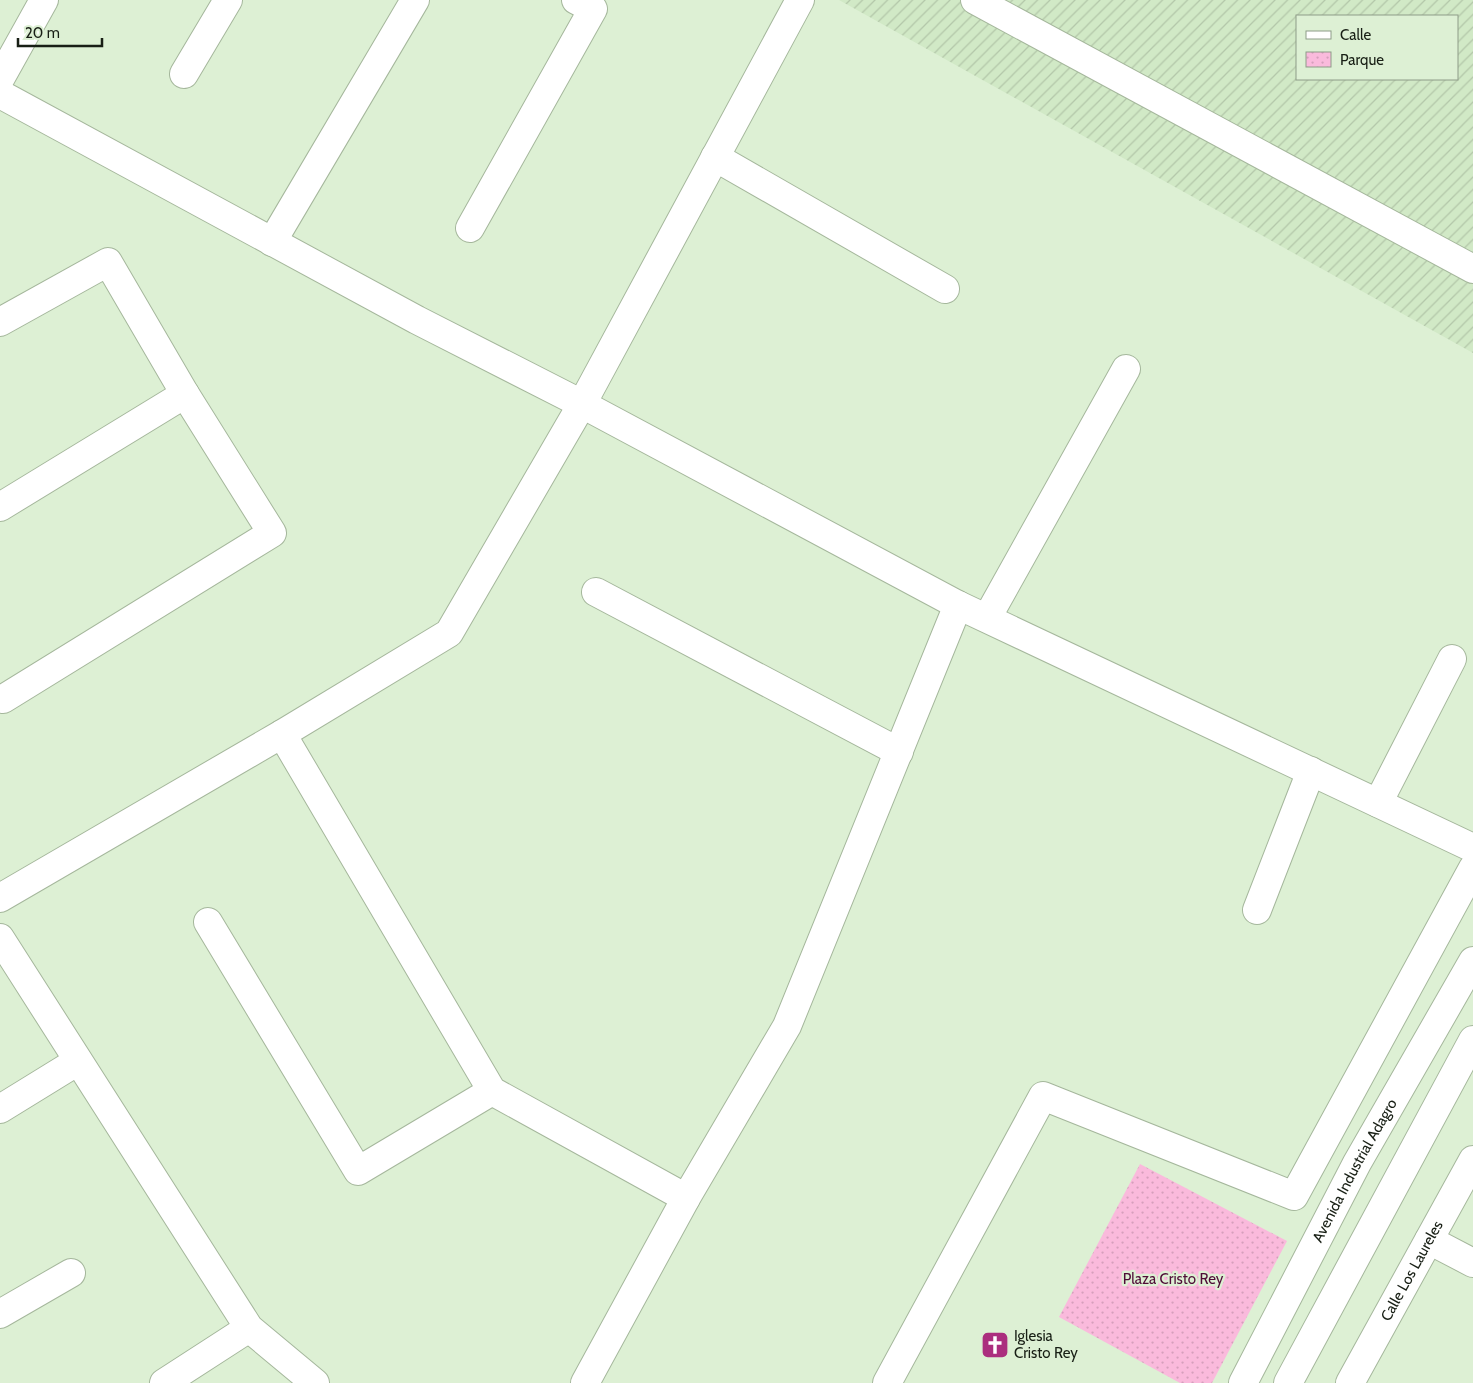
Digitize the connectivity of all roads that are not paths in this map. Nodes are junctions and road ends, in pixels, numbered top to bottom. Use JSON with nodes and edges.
{"nodes":[{"id":1,"x":44,"y":0,"type":"edge"},
{"id":2,"x":228,"y":0,"type":"edge"},
{"id":3,"x":415,"y":0,"type":"edge"},
{"id":4,"x":576,"y":0,"type":"edge"},
{"id":5,"x":800,"y":0,"type":"edge"},
{"id":6,"x":975,"y":0,"type":"edge"},
{"id":7,"x":184,"y":74,"type":"dead end"},
{"id":8,"x":0,"y":79,"type":"edge"},
{"id":9,"x":0,"y":94,"type":"edge"},
{"id":10,"x":715,"y":157,"type":"junction"},
{"id":11,"x":470,"y":228,"type":"dead end"},
{"id":12,"x":272,"y":242,"type":"junction"},
{"id":13,"x":1473,"y":269,"type":"edge"},
{"id":14,"x":945,"y":288,"type":"dead end"},
{"id":15,"x":0,"y":322,"type":"edge"},
{"id":16,"x":1126,"y":369,"type":"dead end"},
{"id":17,"x":185,"y":394,"type":"junction"},
{"id":18,"x":582,"y":404,"type":"junction"},
{"id":19,"x":0,"y":507,"type":"edge"},
{"id":20,"x":596,"y":592,"type":"dead end"},
{"id":21,"x":958,"y":605,"type":"junction"},
{"id":22,"x":987,"y":618,"type":"junction"},
{"id":23,"x":1452,"y":659,"type":"dead end"},
{"id":24,"x":4,"y":699,"type":"dead end"},
{"id":25,"x":282,"y":734,"type":"junction"},
{"id":26,"x":898,"y":752,"type":"junction"},
{"id":27,"x":1310,"y":771,"type":"junction"},
{"id":28,"x":1378,"y":803,"type":"junction"},
{"id":29,"x":1473,"y":848,"type":"edge"},
{"id":30,"x":1473,"y":868,"type":"edge"},
{"id":31,"x":0,"y":898,"type":"edge"},
{"id":32,"x":1256,"y":910,"type":"dead end"},
{"id":33,"x":208,"y":922,"type":"dead end"},
{"id":34,"x":0,"y":938,"type":"edge"},
{"id":35,"x":1473,"y":960,"type":"edge"},
{"id":36,"x":1473,"y":1040,"type":"edge"},
{"id":37,"x":78,"y":1061,"type":"junction"},
{"id":38,"x":492,"y":1091,"type":"junction"},
{"id":39,"x":0,"y":1109,"type":"edge"},
{"id":40,"x":1473,"y":1160,"type":"edge"},
{"id":41,"x":686,"y":1198,"type":"junction"},
{"id":42,"x":1429,"y":1240,"type":"junction"},
{"id":43,"x":1473,"y":1264,"type":"edge"},
{"id":44,"x":71,"y":1273,"type":"dead end"},
{"id":45,"x":0,"y":1314,"type":"edge"},
{"id":46,"x":249,"y":1328,"type":"junction"},
{"id":47,"x":164,"y":1383,"type":"edge"},
{"id":48,"x":315,"y":1383,"type":"edge"},
{"id":49,"x":585,"y":1383,"type":"edge"},
{"id":50,"x":887,"y":1383,"type":"edge"},
{"id":51,"x":1243,"y":1383,"type":"edge"},
{"id":52,"x":1288,"y":1383,"type":"edge"},
{"id":53,"x":1350,"y":1383,"type":"edge"}],
"edges":[{"from":1,"to":8,"type":"street"},
{"from":2,"to":7,"type":"street"},
{"from":3,"to":12,"type":"street"},
{"from":4,"to":11,"type":"street"},
{"from":5,"to":10,"type":"street"},
{"from":6,"to":13,"type":"street"},
{"from":9,"to":12,"type":"street"},
{"from":10,"to":14,"type":"street"},
{"from":10,"to":18,"type":"street"},
{"from":12,"to":18,"type":"street"},
{"from":15,"to":17,"type":"street"},
{"from":16,"to":22,"type":"street"},
{"from":17,"to":19,"type":"street"},
{"from":17,"to":24,"type":"street"},
{"from":18,"to":21,"type":"street"},
{"from":18,"to":25,"type":"street"},
{"from":20,"to":26,"type":"street"},
{"from":21,"to":22,"type":"street"},
{"from":21,"to":26,"type":"street"},
{"from":22,"to":27,"type":"street"},
{"from":23,"to":28,"type":"street"},
{"from":25,"to":31,"type":"street"},
{"from":25,"to":38,"type":"street"},
{"from":26,"to":41,"type":"street"},
{"from":27,"to":28,"type":"street"},
{"from":27,"to":32,"type":"street"},
{"from":28,"to":29,"type":"street"},
{"from":30,"to":50,"type":"street"},
{"from":33,"to":38,"type":"street"},
{"from":34,"to":37,"type":"street"},
{"from":35,"to":51,"type":"street","name":"Avenida Industrial Adagro"},
{"from":36,"to":52,"type":"street"},
{"from":37,"to":39,"type":"street"},
{"from":37,"to":46,"type":"street"},
{"from":38,"to":41,"type":"street"},
{"from":40,"to":42,"type":"street","name":"Calle Los Laureles"},
{"from":41,"to":49,"type":"street"},
{"from":42,"to":43,"type":"street"},
{"from":42,"to":53,"type":"street","name":"Calle Los Laureles"},
{"from":44,"to":45,"type":"street"},
{"from":46,"to":47,"type":"street"},
{"from":46,"to":48,"type":"street"}]}
